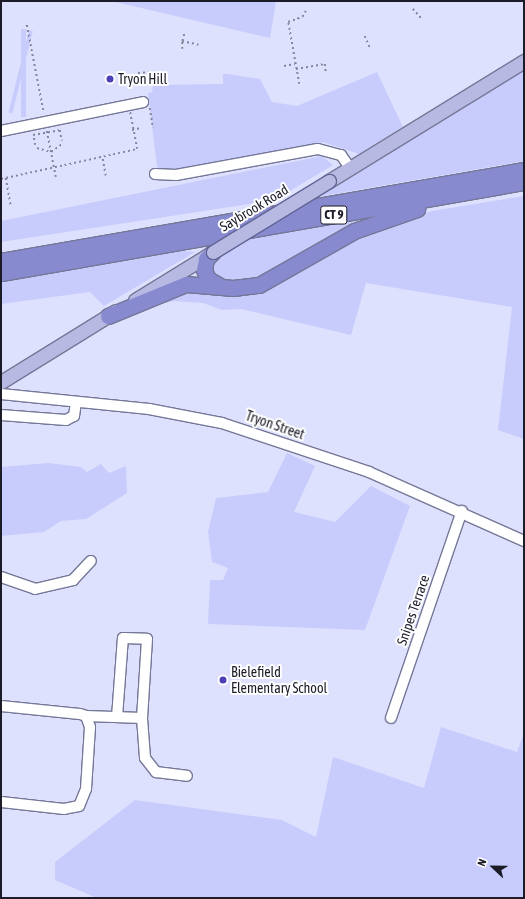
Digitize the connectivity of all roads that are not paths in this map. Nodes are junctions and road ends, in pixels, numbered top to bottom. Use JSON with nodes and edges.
{"nodes":[{"id":1,"x":524,"y":61,"type":"edge"},
{"id":2,"x":146,"y":104,"type":"road end"},
{"id":3,"x":1,"y":131,"type":"edge"},
{"id":4,"x":350,"y":168,"type":"junction"},
{"id":5,"x":524,"y":170,"type":"edge"},
{"id":6,"x":155,"y":174,"type":"dead end"},
{"id":7,"x":524,"y":183,"type":"edge"},
{"id":8,"x":213,"y":252,"type":"junction"},
{"id":9,"x":5,"y":260,"type":"edge"},
{"id":10,"x":1,"y":273,"type":"edge"},
{"id":11,"x":224,"y":286,"type":"junction"},
{"id":12,"x":108,"y":316,"type":"junction"},
{"id":13,"x":1,"y":382,"type":"edge"},
{"id":14,"x":1,"y":394,"type":"edge"},
{"id":15,"x":76,"y":402,"type":"junction"},
{"id":16,"x":1,"y":415,"type":"edge"},
{"id":17,"x":462,"y":511,"type":"junction"},
{"id":18,"x":524,"y":541,"type":"edge"},
{"id":19,"x":91,"y":561,"type":"dead end"},
{"id":20,"x":1,"y":577,"type":"edge"},
{"id":21,"x":1,"y":706,"type":"edge"},
{"id":22,"x":86,"y":716,"type":"junction"},
{"id":23,"x":117,"y":717,"type":"junction"},
{"id":24,"x":142,"y":718,"type":"junction"},
{"id":25,"x":391,"y":718,"type":"dead end"},
{"id":26,"x":187,"y":776,"type":"dead end"},
{"id":27,"x":1,"y":802,"type":"edge"}],
"edges":[{"from":1,"to":4,"type":"main road","name":"Saybrook Road"},
{"from":2,"to":3,"type":"street"},
{"from":4,"to":6,"type":"street"},
{"from":4,"to":8,"type":"main road","name":"Saybrook Road","bridge":true},
{"from":5,"to":9,"type":"highway","number":"CT 9"},
{"from":7,"to":10,"type":"highway","number":"CT 9"},
{"from":7,"to":11,"type":"highway"},
{"from":8,"to":11,"type":"highway"},
{"from":8,"to":12,"type":"main road","name":"Saybrook Road"},
{"from":11,"to":12,"type":"highway"},
{"from":12,"to":13,"type":"main road","name":"Saybrook Road"},
{"from":14,"to":15,"type":"street","name":"Tryon Street"},
{"from":15,"to":16,"type":"street"},
{"from":15,"to":17,"type":"street","name":"Tryon Street"},
{"from":17,"to":18,"type":"street","name":"Tryon Street"},
{"from":17,"to":25,"type":"street","name":"Snipes Terrace"},
{"from":19,"to":20,"type":"street"},
{"from":21,"to":22,"type":"street"},
{"from":22,"to":23,"type":"street"},
{"from":22,"to":27,"type":"street"},
{"from":23,"to":24,"type":"street"},
{"from":23,"to":24,"type":"street"},
{"from":24,"to":26,"type":"street"}]}
